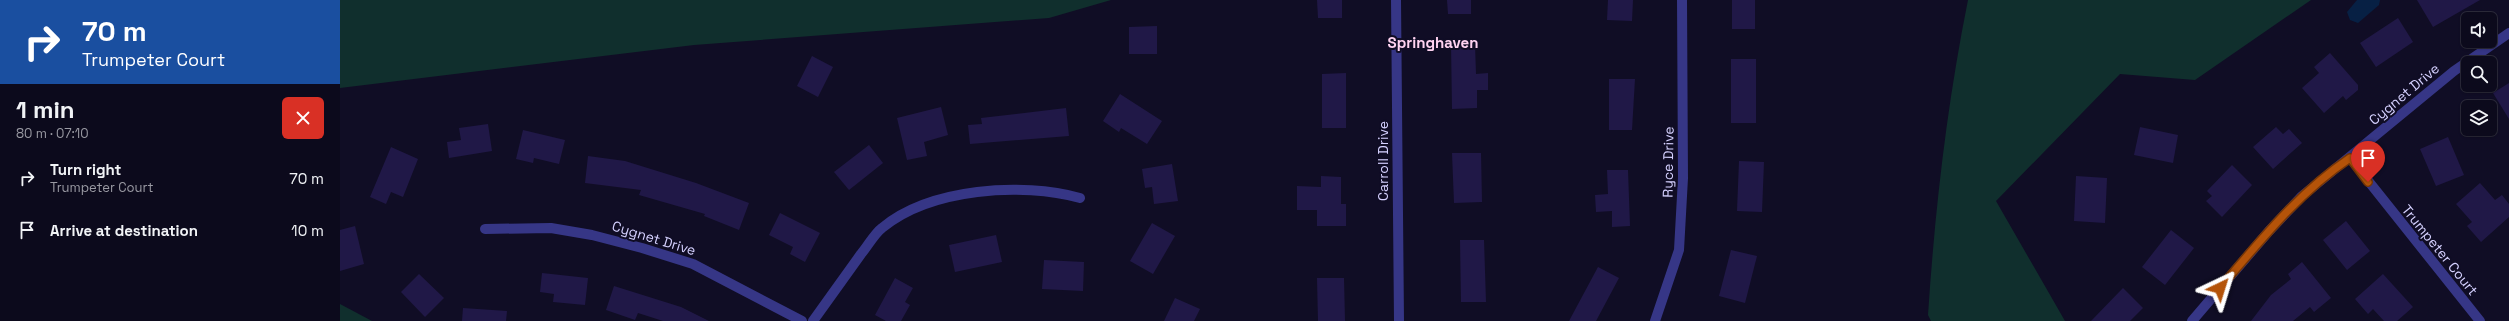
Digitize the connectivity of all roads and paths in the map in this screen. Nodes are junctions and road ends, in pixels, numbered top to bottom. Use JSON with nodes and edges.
{"nodes":[{"id":1,"x":1396,"y":0,"type":"edge"},
{"id":2,"x":1682,"y":0,"type":"edge"},
{"id":3,"x":2509,"y":33,"type":"edge"},
{"id":4,"x":2350,"y":158,"type":"junction"},
{"id":5,"x":1080,"y":198,"type":"dead end"},
{"id":6,"x":486,"y":229,"type":"dead end"},
{"id":7,"x":802,"y":321,"type":"edge"},
{"id":8,"x":813,"y":321,"type":"edge"},
{"id":9,"x":1399,"y":321,"type":"edge"},
{"id":10,"x":1655,"y":321,"type":"edge"},
{"id":11,"x":2192,"y":321,"type":"edge"},
{"id":12,"x":2480,"y":321,"type":"edge"}],
"edges":[{"from":1,"to":9,"type":"street","name":"Carroll Drive"},
{"from":2,"to":10,"type":"street","name":"Ryce Drive"},
{"from":3,"to":4,"type":"street","name":"Cygnet Drive"},
{"from":4,"to":11,"type":"street","name":"Cygnet Drive"},
{"from":4,"to":12,"type":"street","name":"Trumpeter Court"},
{"from":5,"to":8,"type":"street"},
{"from":6,"to":7,"type":"street","name":"Cygnet Drive"}]}
